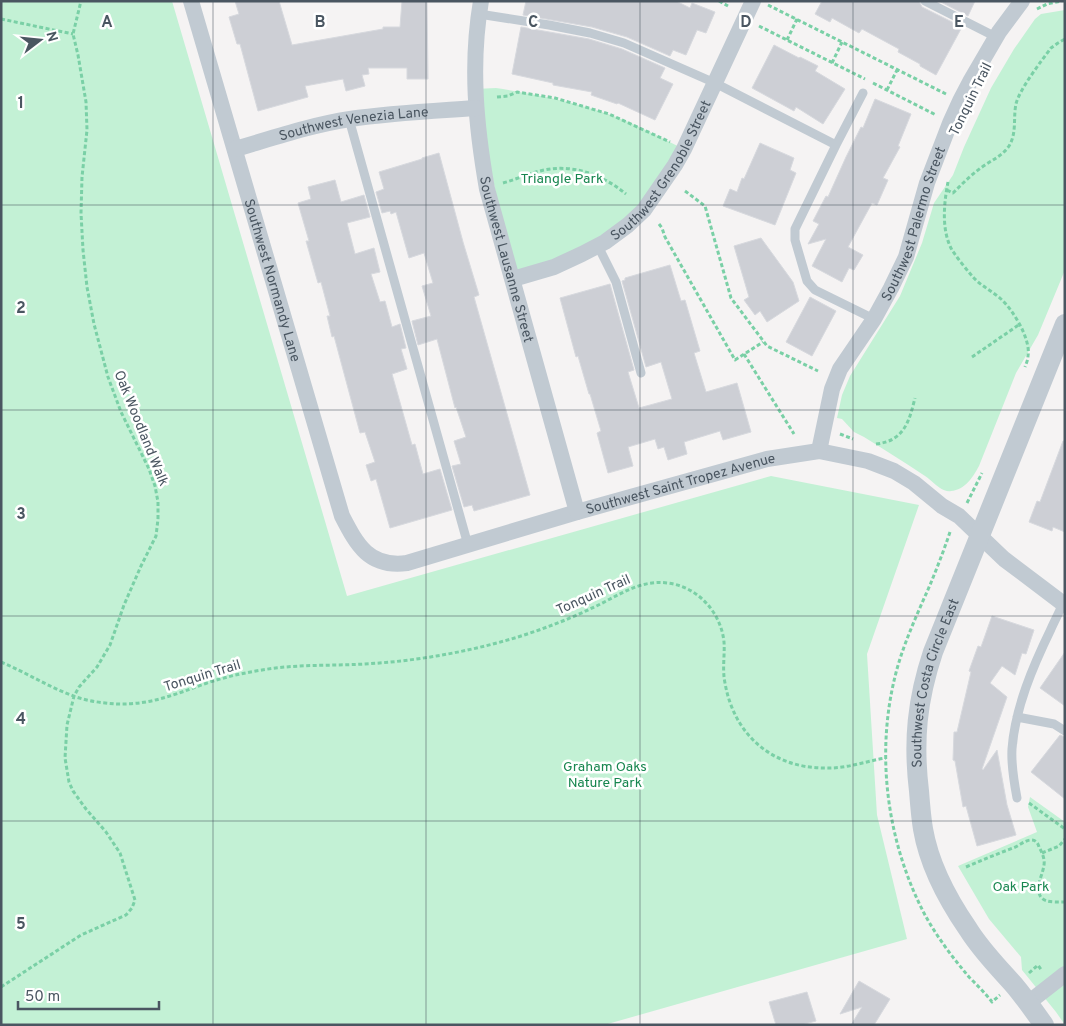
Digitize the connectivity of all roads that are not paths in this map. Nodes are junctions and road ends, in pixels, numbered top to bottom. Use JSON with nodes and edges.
{"nodes":[{"id":1,"x":191,"y":1,"type":"edge"},
{"id":2,"x":753,"y":1,"type":"edge"},
{"id":3,"x":925,"y":1,"type":"edge"},
{"id":4,"x":1027,"y":7,"type":"edge"},
{"id":5,"x":480,"y":8,"type":"edge"},
{"id":6,"x":996,"y":37,"type":"junction"},
{"id":7,"x":715,"y":83,"type":"junction"},
{"id":8,"x":863,"y":93,"type":"dead end"},
{"id":9,"x":476,"y":108,"type":"junction"},
{"id":10,"x":348,"y":119,"type":"junction"},
{"id":11,"x":836,"y":145,"type":"junction"},
{"id":12,"x":235,"y":148,"type":"junction"},
{"id":13,"x":598,"y":246,"type":"junction"},
{"id":14,"x":513,"y":279,"type":"junction"},
{"id":15,"x":874,"y":319,"type":"junction"},
{"id":16,"x":1065,"y":324,"type":"edge"},
{"id":17,"x":641,"y":372,"type":"dead end"},
{"id":18,"x":819,"y":450,"type":"junction"},
{"id":19,"x":577,"y":512,"type":"junction"},
{"id":20,"x":979,"y":536,"type":"junction"},
{"id":21,"x":468,"y":544,"type":"junction"},
{"id":22,"x":366,"y":553,"type":"joint"},
{"id":23,"x":1064,"y":603,"type":"edge"},
{"id":24,"x":1017,"y":717,"type":"junction"},
{"id":25,"x":1065,"y":731,"type":"edge"},
{"id":26,"x":1017,"y":798,"type":"road end"},
{"id":27,"x":1065,"y":974,"type":"edge"},
{"id":28,"x":1028,"y":1003,"type":"junction"},
{"id":29,"x":1044,"y":1025,"type":"edge"}],
"edges":[{"from":1,"to":12,"type":"street","name":"Southwest Normandy Lane"},
{"from":2,"to":7,"type":"street","name":"Southwest Grenoble Street"},
{"from":3,"to":6,"type":"lane"},
{"from":4,"to":6,"type":"street","name":"Southwest Palermo Street"},
{"from":5,"to":7,"type":"lane"},
{"from":5,"to":9,"type":"street","name":"Southwest Lausanne Street"},
{"from":6,"to":15,"type":"street","name":"Southwest Palermo Street"},
{"from":7,"to":11,"type":"lane"},
{"from":7,"to":13,"type":"street","name":"Southwest Grenoble Street"},
{"from":8,"to":11,"type":"lane"},
{"from":9,"to":10,"type":"street","name":"Southwest Venezia Lane"},
{"from":9,"to":14,"type":"street","name":"Southwest Lausanne Street"},
{"from":10,"to":12,"type":"street","name":"Southwest Venezia Lane"},
{"from":10,"to":21,"type":"lane"},
{"from":11,"to":15,"type":"lane"},
{"from":12,"to":22,"type":"street","name":"Southwest Normandy Lane"},
{"from":13,"to":14,"type":"street","name":"Southwest Grenoble Street"},
{"from":13,"to":17,"type":"lane"},
{"from":14,"to":19,"type":"street","name":"Southwest Lausanne Street"},
{"from":15,"to":18,"type":"street","name":"Southwest Palermo Street"},
{"from":16,"to":20,"type":"street","name":"Southwest Costa Circle East"},
{"from":18,"to":19,"type":"street","name":"Southwest Saint Tropez Avenue"},
{"from":18,"to":20,"type":"street","name":"Southwest Saint Tropez Avenue"},
{"from":19,"to":21,"type":"street","name":"Southwest Saint Tropez Avenue"},
{"from":20,"to":23,"type":"street","name":"Southwest Saint Tropez Avenue"},
{"from":20,"to":28,"type":"street","name":"Southwest Costa Circle East"},
{"from":21,"to":22,"type":"street","name":"Southwest Saint Tropez Avenue"},
{"from":23,"to":24,"type":"lane"},
{"from":24,"to":25,"type":"lane"},
{"from":24,"to":26,"type":"lane"},
{"from":27,"to":28,"type":"street"},
{"from":28,"to":29,"type":"street","name":"Southwest Costa Circle East"}]}
